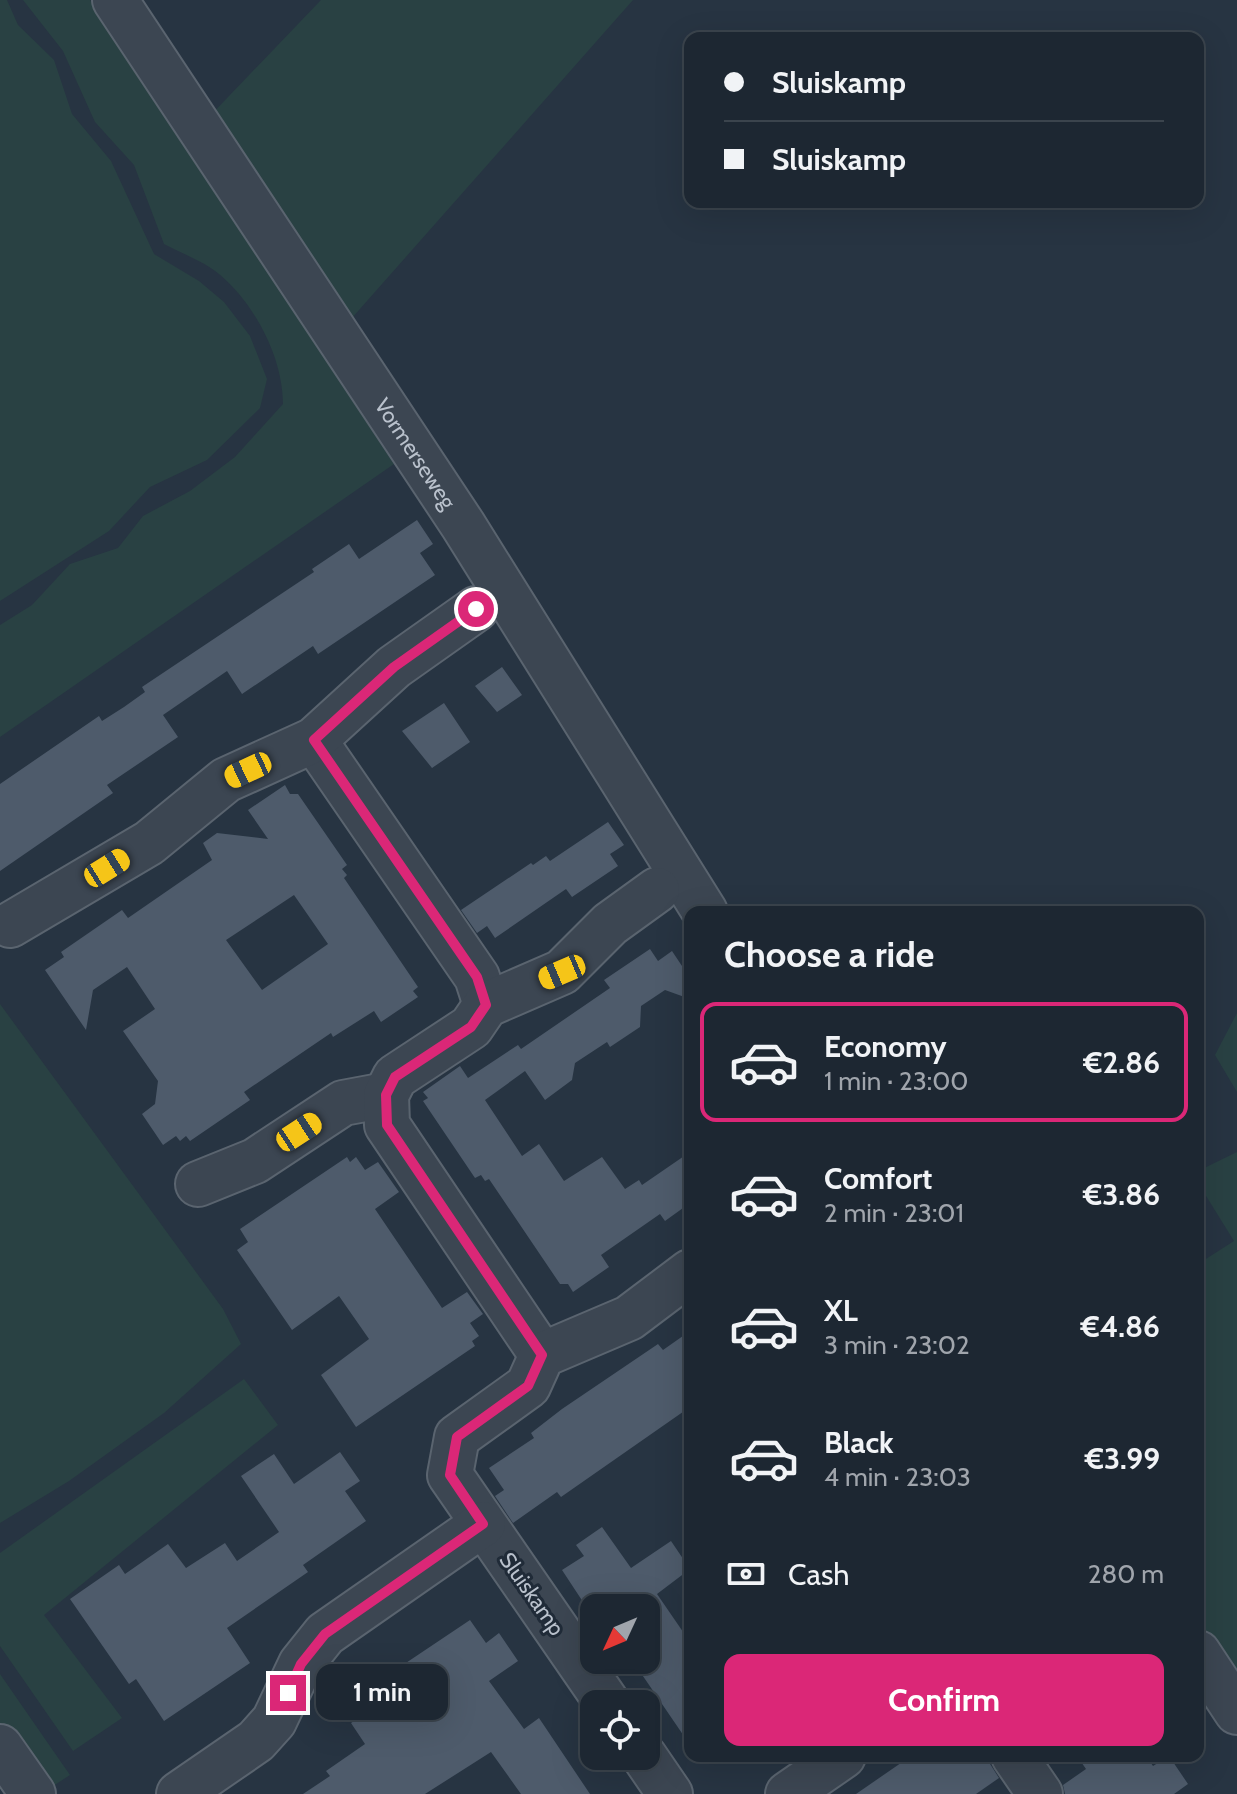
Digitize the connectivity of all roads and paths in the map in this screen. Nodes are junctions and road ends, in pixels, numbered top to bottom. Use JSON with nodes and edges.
{"nodes":[{"id":1,"x":118,"y":4,"type":"edge"},
{"id":2,"x":476,"y":609,"type":"dead end"},
{"id":3,"x":314,"y":740,"type":"junction"},
{"id":4,"x":657,"y":890,"type":"dead end"},
{"id":5,"x":701,"y":906,"type":"edge"},
{"id":6,"x":10,"y":925,"type":"dead end"},
{"id":7,"x":486,"y":1005,"type":"junction"},
{"id":8,"x":386,"y":1095,"type":"junction"},
{"id":9,"x":198,"y":1184,"type":"dead end"},
{"id":10,"x":684,"y":1277,"type":"edge"},
{"id":11,"x":542,"y":1355,"type":"junction"},
{"id":12,"x":483,"y":1524,"type":"junction"},
{"id":13,"x":1204,"y":1662,"type":"edge"},
{"id":14,"x":598,"y":1690,"type":"edge"},
{"id":15,"x":1237,"y":1712,"type":"edge"},
{"id":16,"x":0,"y":1747,"type":"edge"},
{"id":17,"x":834,"y":1762,"type":"edge"},
{"id":18,"x":1018,"y":1762,"type":"edge"},
{"id":19,"x":654,"y":1770,"type":"edge"},
{"id":20,"x":33,"y":1794,"type":"edge"},
{"id":21,"x":179,"y":1794,"type":"edge"},
{"id":22,"x":670,"y":1794,"type":"edge"},
{"id":23,"x":788,"y":1794,"type":"edge"},
{"id":24,"x":1040,"y":1794,"type":"edge"}],
"edges":[{"from":1,"to":5,"type":"street","name":"Vormerseweg"},
{"from":2,"to":3,"type":"street"},
{"from":3,"to":6,"type":"street"},
{"from":3,"to":7,"type":"street"},
{"from":4,"to":7,"type":"street"},
{"from":7,"to":8,"type":"street"},
{"from":8,"to":9,"type":"street"},
{"from":8,"to":11,"type":"street"},
{"from":10,"to":11,"type":"street"},
{"from":11,"to":12,"type":"street","name":"Sluiskamp"},
{"from":12,"to":14,"type":"street","name":"Sluiskamp"},
{"from":12,"to":21,"type":"street"},
{"from":13,"to":15,"type":"street"},
{"from":16,"to":20,"type":"street"},
{"from":17,"to":23,"type":"street"},
{"from":18,"to":24,"type":"street"},
{"from":19,"to":22,"type":"street"}]}
